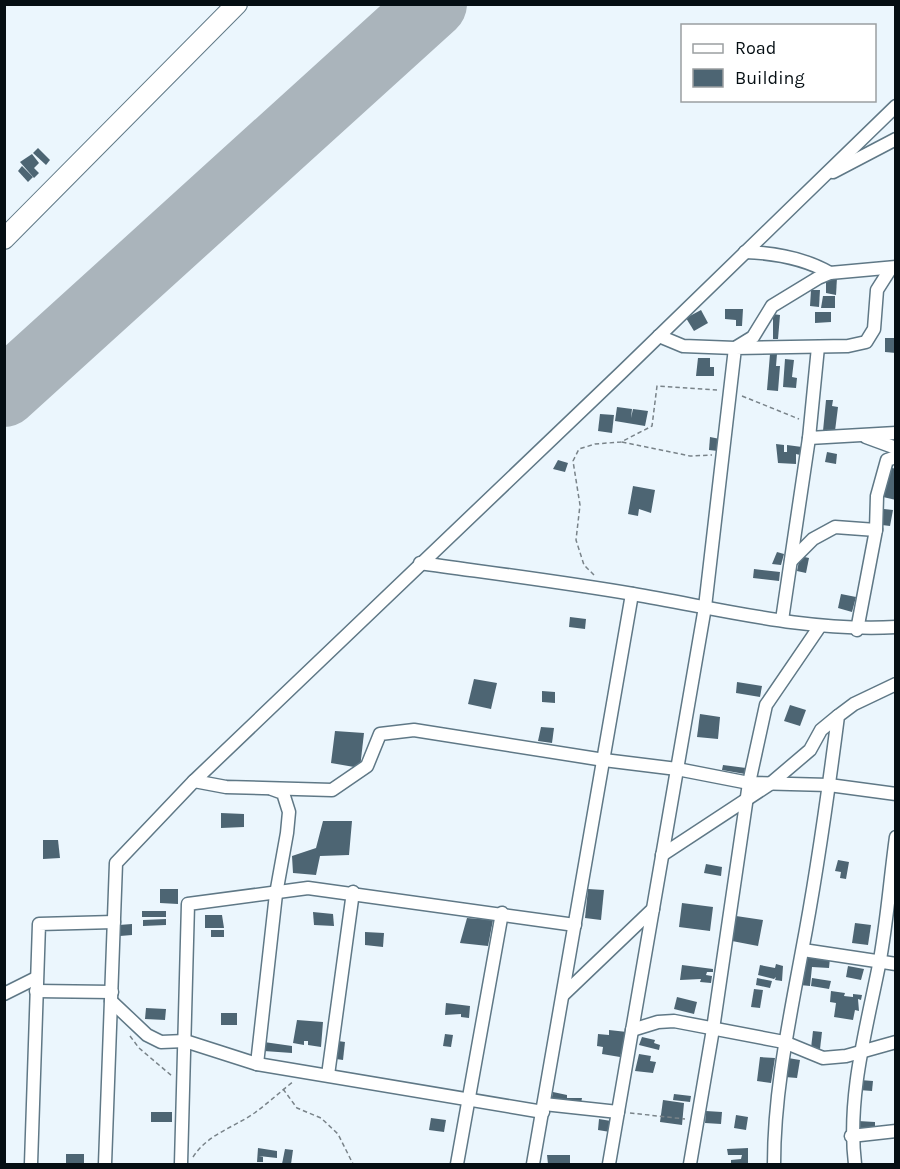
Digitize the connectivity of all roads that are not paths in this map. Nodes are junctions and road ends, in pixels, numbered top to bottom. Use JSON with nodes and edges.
{"nodes":[{"id":1,"x":237,"y":4,"type":"edge"},
{"id":2,"x":896,"y":106,"type":"edge"},
{"id":3,"x":896,"y":139,"type":"edge"},
{"id":4,"x":820,"y":179,"type":"junction"},
{"id":5,"x":4,"y":239,"type":"edge"},
{"id":6,"x":745,"y":252,"type":"junction"},
{"id":7,"x":893,"y":267,"type":"edge"},
{"id":8,"x":830,"y":273,"type":"junction"},
{"id":9,"x":659,"y":336,"type":"junction"},
{"id":10,"x":818,"y":347,"type":"junction"},
{"id":11,"x":735,"y":348,"type":"junction"},
{"id":12,"x":896,"y":433,"type":"edge"},
{"id":13,"x":861,"y":435,"type":"junction"},
{"id":14,"x":809,"y":438,"type":"junction"},
{"id":15,"x":896,"y":448,"type":"edge"},
{"id":16,"x":896,"y":457,"type":"edge"},
{"id":17,"x":876,"y":530,"type":"junction"},
{"id":18,"x":791,"y":561,"type":"junction"},
{"id":19,"x":420,"y":563,"type":"junction"},
{"id":20,"x":632,"y":594,"type":"junction"},
{"id":21,"x":705,"y":607,"type":"junction"},
{"id":22,"x":782,"y":620,"type":"junction"},
{"id":23,"x":820,"y":626,"type":"junction"},
{"id":24,"x":896,"y":627,"type":"edge"},
{"id":25,"x":856,"y":630,"type":"junction"},
{"id":26,"x":896,"y":684,"type":"edge"},
{"id":27,"x":838,"y":716,"type":"junction"},
{"id":28,"x":604,"y":760,"type":"junction"},
{"id":29,"x":677,"y":769,"type":"junction"},
{"id":30,"x":194,"y":781,"type":"junction"},
{"id":31,"x":749,"y":783,"type":"junction"},
{"id":32,"x":770,"y":784,"type":"junction"},
{"id":33,"x":829,"y":785,"type":"junction"},
{"id":34,"x":226,"y":787,"type":"junction"},
{"id":35,"x":896,"y":794,"type":"edge"},
{"id":36,"x":747,"y":799,"type":"junction"},
{"id":37,"x":896,"y":837,"type":"edge"},
{"id":38,"x":662,"y":855,"type":"junction"},
{"id":39,"x":354,"y":892,"type":"junction"},
{"id":40,"x":276,"y":894,"type":"junction"},
{"id":41,"x":653,"y":909,"type":"junction"},
{"id":42,"x":502,"y":913,"type":"junction"},
{"id":43,"x":114,"y":922,"type":"junction"},
{"id":44,"x":575,"y":925,"type":"junction"},
{"id":45,"x":803,"y":950,"type":"junction"},
{"id":46,"x":879,"y":962,"type":"junction"},
{"id":47,"x":896,"y":964,"type":"edge"},
{"id":48,"x":36,"y":978,"type":"junction"},
{"id":49,"x":36,"y":991,"type":"junction"},
{"id":50,"x":4,"y":994,"type":"edge"},
{"id":51,"x":563,"y":995,"type":"junction"},
{"id":52,"x":112,"y":996,"type":"junction"},
{"id":53,"x":713,"y":1029,"type":"junction"},
{"id":54,"x":632,"y":1030,"type":"junction"},
{"id":55,"x":184,"y":1041,"type":"junction"},
{"id":56,"x":784,"y":1042,"type":"junction"},
{"id":57,"x":896,"y":1042,"type":"edge"},
{"id":58,"x":861,"y":1051,"type":"junction"},
{"id":59,"x":257,"y":1064,"type":"junction"},
{"id":60,"x":328,"y":1075,"type":"junction"},
{"id":61,"x":469,"y":1098,"type":"junction"},
{"id":62,"x":543,"y":1108,"type":"junction"},
{"id":63,"x":618,"y":1112,"type":"junction"},
{"id":64,"x":896,"y":1131,"type":"edge"},
{"id":65,"x":851,"y":1136,"type":"junction"},
{"id":66,"x":32,"y":1164,"type":"edge"},
{"id":67,"x":105,"y":1164,"type":"edge"},
{"id":68,"x":181,"y":1164,"type":"edge"},
{"id":69,"x":457,"y":1164,"type":"edge"},
{"id":70,"x":533,"y":1164,"type":"edge"},
{"id":71,"x":609,"y":1164,"type":"edge"},
{"id":72,"x":690,"y":1164,"type":"edge"},
{"id":73,"x":774,"y":1164,"type":"edge"},
{"id":74,"x":855,"y":1164,"type":"edge"}],
"edges":[{"from":1,"to":5,"type":"highway"},
{"from":2,"to":4,"type":"street"},
{"from":3,"to":4,"type":"street"},
{"from":4,"to":6,"type":"street"},
{"from":6,"to":8,"type":"street"},
{"from":6,"to":9,"type":"street"},
{"from":7,"to":8,"type":"street"},
{"from":7,"to":10,"type":"street"},
{"from":8,"to":11,"type":"street"},
{"from":9,"to":11,"type":"street"},
{"from":9,"to":19,"type":"street"},
{"from":10,"to":11,"type":"street"},
{"from":10,"to":14,"type":"street"},
{"from":11,"to":21,"type":"street"},
{"from":12,"to":13,"type":"street"},
{"from":13,"to":14,"type":"street"},
{"from":13,"to":15,"type":"street"},
{"from":14,"to":18,"type":"street"},
{"from":16,"to":17,"type":"street"},
{"from":17,"to":18,"type":"street"},
{"from":17,"to":25,"type":"street"},
{"from":18,"to":22,"type":"street"},
{"from":19,"to":20,"type":"street"},
{"from":19,"to":30,"type":"street"},
{"from":20,"to":21,"type":"street"},
{"from":20,"to":28,"type":"street"},
{"from":21,"to":22,"type":"street"},
{"from":21,"to":29,"type":"street"},
{"from":22,"to":23,"type":"street"},
{"from":23,"to":25,"type":"street"},
{"from":23,"to":31,"type":"street"},
{"from":24,"to":25,"type":"street"},
{"from":26,"to":27,"type":"street"},
{"from":27,"to":32,"type":"street"},
{"from":27,"to":33,"type":"street"},
{"from":28,"to":29,"type":"street"},
{"from":28,"to":34,"type":"street"},
{"from":28,"to":44,"type":"street"},
{"from":29,"to":31,"type":"street"},
{"from":29,"to":38,"type":"street"},
{"from":30,"to":34,"type":"street"},
{"from":30,"to":43,"type":"street"},
{"from":31,"to":32,"type":"street"},
{"from":31,"to":36,"type":"street"},
{"from":32,"to":33,"type":"street"},
{"from":32,"to":36,"type":"street"},
{"from":33,"to":35,"type":"street"},
{"from":33,"to":45,"type":"street"},
{"from":34,"to":40,"type":"street"},
{"from":36,"to":38,"type":"street"},
{"from":36,"to":53,"type":"street"},
{"from":37,"to":46,"type":"street"},
{"from":38,"to":41,"type":"street"},
{"from":39,"to":40,"type":"street"},
{"from":39,"to":42,"type":"street"},
{"from":39,"to":60,"type":"street"},
{"from":40,"to":55,"type":"street"},
{"from":40,"to":59,"type":"street"},
{"from":41,"to":51,"type":"street"},
{"from":41,"to":54,"type":"street"},
{"from":42,"to":44,"type":"street"},
{"from":42,"to":61,"type":"street"},
{"from":43,"to":48,"type":"street"},
{"from":43,"to":52,"type":"street"},
{"from":44,"to":51,"type":"street"},
{"from":45,"to":46,"type":"street"},
{"from":45,"to":56,"type":"street"},
{"from":46,"to":47,"type":"street"},
{"from":46,"to":58,"type":"street"},
{"from":48,"to":49,"type":"street"},
{"from":48,"to":50,"type":"street"},
{"from":49,"to":52,"type":"street"},
{"from":49,"to":66,"type":"street"},
{"from":51,"to":62,"type":"street"},
{"from":52,"to":55,"type":"street"},
{"from":52,"to":67,"type":"street"},
{"from":53,"to":54,"type":"street"},
{"from":53,"to":56,"type":"street"},
{"from":53,"to":72,"type":"street"},
{"from":54,"to":63,"type":"street"},
{"from":55,"to":59,"type":"street"},
{"from":55,"to":68,"type":"street"},
{"from":56,"to":58,"type":"street"},
{"from":56,"to":73,"type":"street"},
{"from":57,"to":58,"type":"street"},
{"from":58,"to":65,"type":"street"},
{"from":59,"to":60,"type":"street"},
{"from":60,"to":61,"type":"street"},
{"from":61,"to":62,"type":"street"},
{"from":61,"to":69,"type":"street"},
{"from":62,"to":63,"type":"street"},
{"from":62,"to":70,"type":"street"},
{"from":63,"to":71,"type":"street"},
{"from":64,"to":65,"type":"street"},
{"from":65,"to":74,"type":"street"}]}
